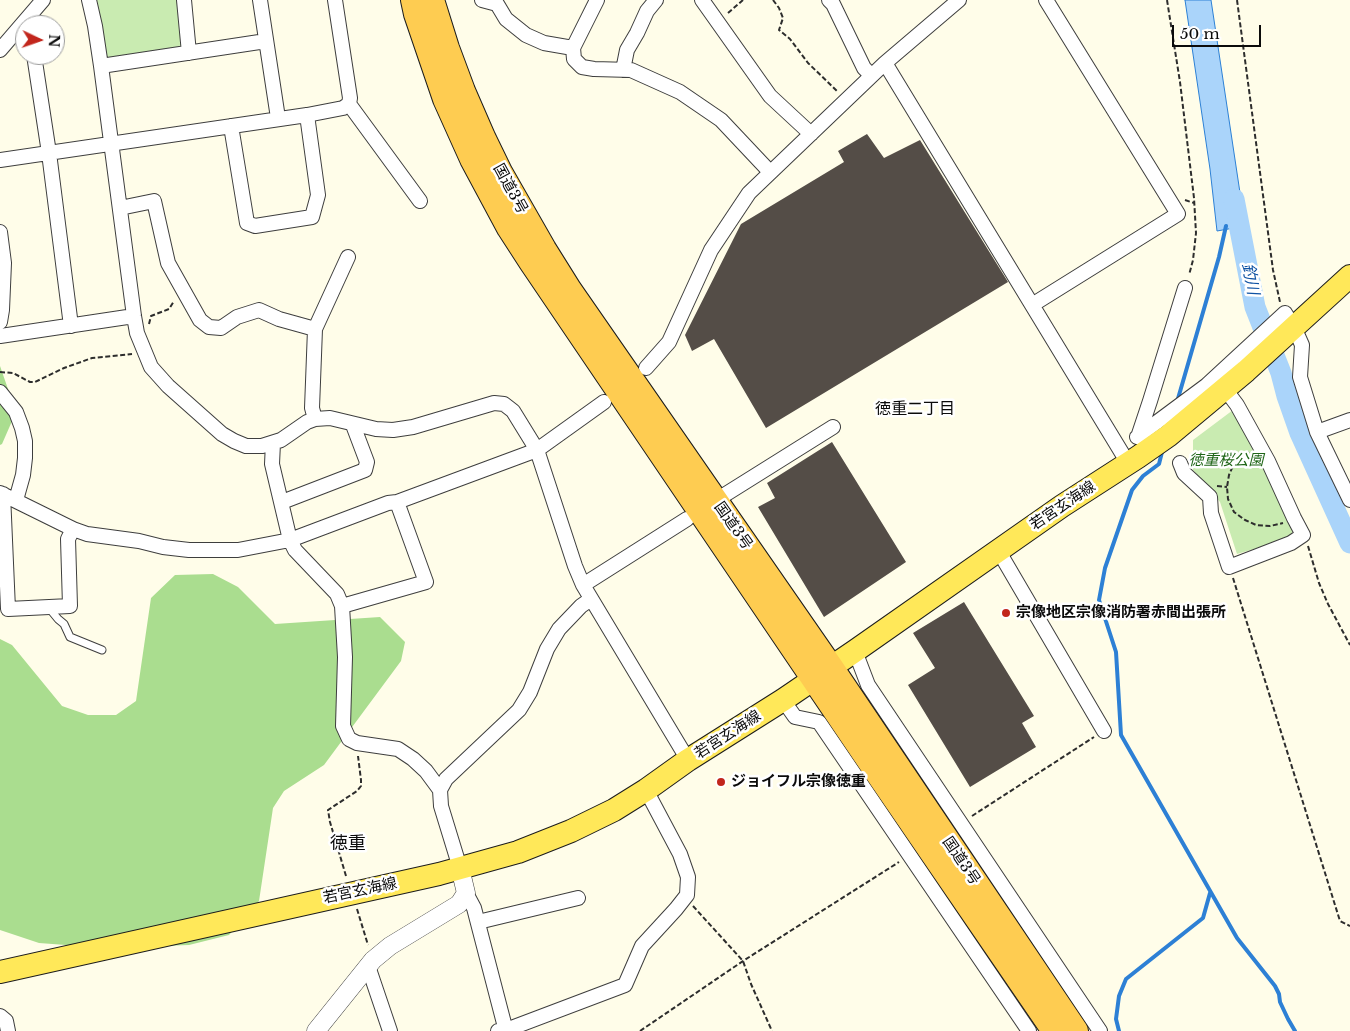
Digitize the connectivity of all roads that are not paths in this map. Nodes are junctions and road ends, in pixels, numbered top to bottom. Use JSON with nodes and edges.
{"nodes":[{"id":1,"x":44,"y":0,"type":"edge"},
{"id":2,"x":88,"y":0,"type":"edge"},
{"id":3,"x":184,"y":0,"type":"edge"},
{"id":4,"x":260,"y":0,"type":"edge"},
{"id":5,"x":335,"y":0,"type":"edge"},
{"id":6,"x":413,"y":0,"type":"edge"},
{"id":7,"x":432,"y":0,"type":"edge"},
{"id":8,"x":482,"y":0,"type":"edge"},
{"id":9,"x":597,"y":0,"type":"edge"},
{"id":10,"x":656,"y":0,"type":"edge"},
{"id":11,"x":702,"y":0,"type":"edge"},
{"id":12,"x":829,"y":0,"type":"edge"},
{"id":13,"x":1046,"y":0,"type":"edge"},
{"id":14,"x":954,"y":2,"type":"edge"},
{"id":15,"x":33,"y":15,"type":"edge"},
{"id":16,"x":15,"y":35,"type":"edge"},
{"id":17,"x":266,"y":41,"type":"junction"},
{"id":18,"x":572,"y":48,"type":"junction"},
{"id":19,"x":0,"y":50,"type":"edge"},
{"id":20,"x":189,"y":53,"type":"junction"},
{"id":21,"x":885,"y":63,"type":"junction"},
{"id":22,"x":36,"y":65,"type":"edge"},
{"id":23,"x":101,"y":66,"type":"junction"},
{"id":24,"x":623,"y":70,"type":"junction"},
{"id":25,"x":871,"y":75,"type":"junction"},
{"id":26,"x":349,"y":104,"type":"junction"},
{"id":27,"x":307,"y":115,"type":"junction"},
{"id":28,"x":278,"y":118,"type":"junction"},
{"id":29,"x":231,"y":126,"type":"junction"},
{"id":30,"x":811,"y":134,"type":"junction"},
{"id":31,"x":112,"y":143,"type":"junction"},
{"id":32,"x":49,"y":153,"type":"junction"},
{"id":33,"x":0,"y":160,"type":"edge"},
{"id":34,"x":770,"y":172,"type":"junction"},
{"id":35,"x":420,"y":201,"type":"dead end"},
{"id":36,"x":120,"y":208,"type":"junction"},
{"id":37,"x":0,"y":232,"type":"edge"},
{"id":38,"x":348,"y":257,"type":"dead end"},
{"id":39,"x":1350,"y":276,"type":"edge"},
{"id":40,"x":1185,"y":288,"type":"road end"},
{"id":41,"x":1032,"y":305,"type":"junction"},
{"id":42,"x":134,"y":316,"type":"junction"},
{"id":43,"x":0,"y":322,"type":"edge"},
{"id":44,"x":1288,"y":325,"type":"junction"},
{"id":45,"x":71,"y":326,"type":"junction"},
{"id":46,"x":315,"y":329,"type":"junction"},
{"id":47,"x":0,"y":336,"type":"edge"},
{"id":48,"x":1242,"y":364,"type":"junction"},
{"id":49,"x":646,"y":368,"type":"dead end"},
{"id":50,"x":1225,"y":389,"type":"junction"},
{"id":51,"x":0,"y":392,"type":"edge"},
{"id":52,"x":604,"y":402,"type":"dead end"},
{"id":53,"x":315,"y":419,"type":"junction"},
{"id":54,"x":1350,"y":420,"type":"edge"},
{"id":55,"x":353,"y":425,"type":"junction"},
{"id":56,"x":832,"y":426,"type":"dead end"},
{"id":57,"x":1317,"y":432,"type":"junction"},
{"id":58,"x":273,"y":444,"type":"junction"},
{"id":59,"x":537,"y":450,"type":"junction"},
{"id":60,"x":1134,"y":452,"type":"junction"},
{"id":61,"x":1180,"y":463,"type":"dead end"},
{"id":62,"x":726,"y":494,"type":"dead end"},
{"id":63,"x":6,"y":496,"type":"edge"},
{"id":64,"x":1350,"y":500,"type":"edge"},
{"id":65,"x":282,"y":502,"type":"junction"},
{"id":66,"x":396,"y":502,"type":"junction"},
{"id":67,"x":687,"y":519,"type":"dead end"},
{"id":68,"x":73,"y":529,"type":"junction"},
{"id":69,"x":290,"y":540,"type":"junction"},
{"id":70,"x":998,"y":550,"type":"junction"},
{"id":71,"x":583,"y":585,"type":"junction"},
{"id":72,"x":591,"y":599,"type":"junction"},
{"id":73,"x":342,"y":606,"type":"junction"},
{"id":74,"x":4,"y":607,"type":"edge"},
{"id":75,"x":49,"y":607,"type":"junction"},
{"id":76,"x":102,"y":650,"type":"dead end"},
{"id":77,"x":855,"y":651,"type":"junction"},
{"id":78,"x":822,"y":673,"type":"junction"},
{"id":79,"x":782,"y":700,"type":"junction"},
{"id":80,"x":1104,"y":731,"type":"road end"},
{"id":81,"x":688,"y":760,"type":"junction"},
{"id":82,"x":440,"y":790,"type":"junction"},
{"id":83,"x":646,"y":790,"type":"junction"},
{"id":84,"x":460,"y":868,"type":"junction"},
{"id":85,"x":466,"y":893,"type":"junction"},
{"id":86,"x":578,"y":898,"type":"dead end"},
{"id":87,"x":478,"y":922,"type":"junction"},
{"id":88,"x":370,"y":963,"type":"junction"},
{"id":89,"x":0,"y":972,"type":"edge"},
{"id":90,"x":0,"y":1016,"type":"edge"},
{"id":91,"x":8,"y":1031,"type":"edge"},
{"id":92,"x":316,"y":1031,"type":"edge"},
{"id":93,"x":390,"y":1031,"type":"edge"},
{"id":94,"x":503,"y":1031,"type":"edge"},
{"id":95,"x":1029,"y":1031,"type":"edge"},
{"id":96,"x":1054,"y":1031,"type":"edge"},
{"id":97,"x":1076,"y":1031,"type":"edge"},
{"id":98,"x":1100,"y":1031,"type":"edge"}],
"edges":[{"from":1,"to":15,"type":"street"},
{"from":2,"to":23,"type":"street"},
{"from":3,"to":20,"type":"street"},
{"from":4,"to":17,"type":"street"},
{"from":5,"to":26,"type":"street"},
{"from":6,"to":78,"type":"highway","name":"国道3号"},
{"from":7,"to":78,"type":"highway","name":"国道3号"},
{"from":8,"to":18,"type":"street"},
{"from":9,"to":18,"type":"street"},
{"from":10,"to":24,"type":"street"},
{"from":11,"to":30,"type":"street"},
{"from":12,"to":25,"type":"street"},
{"from":13,"to":41,"type":"street"},
{"from":14,"to":21,"type":"street"},
{"from":16,"to":19,"type":"street"},
{"from":17,"to":20,"type":"street"},
{"from":17,"to":28,"type":"street"},
{"from":18,"to":24,"type":"street"},
{"from":20,"to":23,"type":"street"},
{"from":21,"to":25,"type":"street"},
{"from":21,"to":41,"type":"street"},
{"from":22,"to":32,"type":"street"},
{"from":23,"to":31,"type":"street"},
{"from":24,"to":34,"type":"street"},
{"from":25,"to":30,"type":"street"},
{"from":26,"to":27,"type":"street"},
{"from":26,"to":35,"type":"street"},
{"from":27,"to":28,"type":"street"},
{"from":27,"to":29,"type":"street"},
{"from":28,"to":29,"type":"street"},
{"from":29,"to":31,"type":"street"},
{"from":30,"to":34,"type":"street"},
{"from":31,"to":32,"type":"street"},
{"from":31,"to":36,"type":"street"},
{"from":32,"to":33,"type":"street"},
{"from":32,"to":45,"type":"street"},
{"from":34,"to":49,"type":"street"},
{"from":36,"to":42,"type":"street"},
{"from":36,"to":46,"type":"street"},
{"from":37,"to":43,"type":"street"},
{"from":38,"to":46,"type":"street"},
{"from":39,"to":44,"type":"main road","name":"若宮玄海線"},
{"from":40,"to":60,"type":"street"},
{"from":41,"to":60,"type":"street"},
{"from":42,"to":45,"type":"street"},
{"from":42,"to":58,"type":"street"},
{"from":44,"to":48,"type":"main road","name":"若宮玄海線"},
{"from":44,"to":57,"type":"street"},
{"from":45,"to":47,"type":"street"},
{"from":46,"to":53,"type":"street"},
{"from":48,"to":50,"type":"main road","name":"若宮玄海線"},
{"from":48,"to":60,"type":"street"},
{"from":50,"to":60,"type":"main road","name":"若宮玄海線"},
{"from":50,"to":61,"type":"street"},
{"from":51,"to":63,"type":"street"},
{"from":52,"to":59,"type":"street"},
{"from":53,"to":55,"type":"street"},
{"from":53,"to":58,"type":"street"},
{"from":54,"to":57,"type":"street"},
{"from":55,"to":59,"type":"street"},
{"from":55,"to":65,"type":"street"},
{"from":56,"to":62,"type":"street"},
{"from":57,"to":64,"type":"street"},
{"from":58,"to":65,"type":"street"},
{"from":59,"to":66,"type":"street"},
{"from":59,"to":71,"type":"street"},
{"from":60,"to":70,"type":"main road","name":"若宮玄海線"},
{"from":63,"to":68,"type":"street"},
{"from":63,"to":74,"type":"street"},
{"from":65,"to":69,"type":"street"},
{"from":66,"to":69,"type":"street"},
{"from":66,"to":73,"type":"street"},
{"from":67,"to":71,"type":"street"},
{"from":68,"to":69,"type":"street"},
{"from":68,"to":75,"type":"street"},
{"from":69,"to":73,"type":"street"},
{"from":70,"to":77,"type":"main road","name":"若宮玄海線"},
{"from":70,"to":80,"type":"street"},
{"from":71,"to":72,"type":"street"},
{"from":72,"to":81,"type":"street"},
{"from":72,"to":82,"type":"street"},
{"from":73,"to":82,"type":"street"},
{"from":74,"to":75,"type":"street"},
{"from":75,"to":76,"type":"lane"},
{"from":77,"to":78,"type":"main road","name":"若宮玄海線"},
{"from":77,"to":98,"type":"street"},
{"from":78,"to":79,"type":"main road","name":"若宮玄海線"},
{"from":78,"to":96,"type":"highway","name":"国道3号"},
{"from":78,"to":97,"type":"highway","name":"国道3号"},
{"from":79,"to":81,"type":"main road","name":"若宮玄海線"},
{"from":79,"to":95,"type":"street"},
{"from":81,"to":83,"type":"main road","name":"若宮玄海線"},
{"from":82,"to":84,"type":"street"},
{"from":83,"to":84,"type":"main road","name":"若宮玄海線"},
{"from":83,"to":94,"type":"street"},
{"from":84,"to":85,"type":"street"},
{"from":84,"to":89,"type":"main road","name":"若宮玄海線"},
{"from":85,"to":87,"type":"street"},
{"from":85,"to":88,"type":"street"},
{"from":86,"to":87,"type":"street"},
{"from":87,"to":94,"type":"street"},
{"from":88,"to":92,"type":"street"},
{"from":88,"to":93,"type":"street"},
{"from":90,"to":91,"type":"street"}]}
